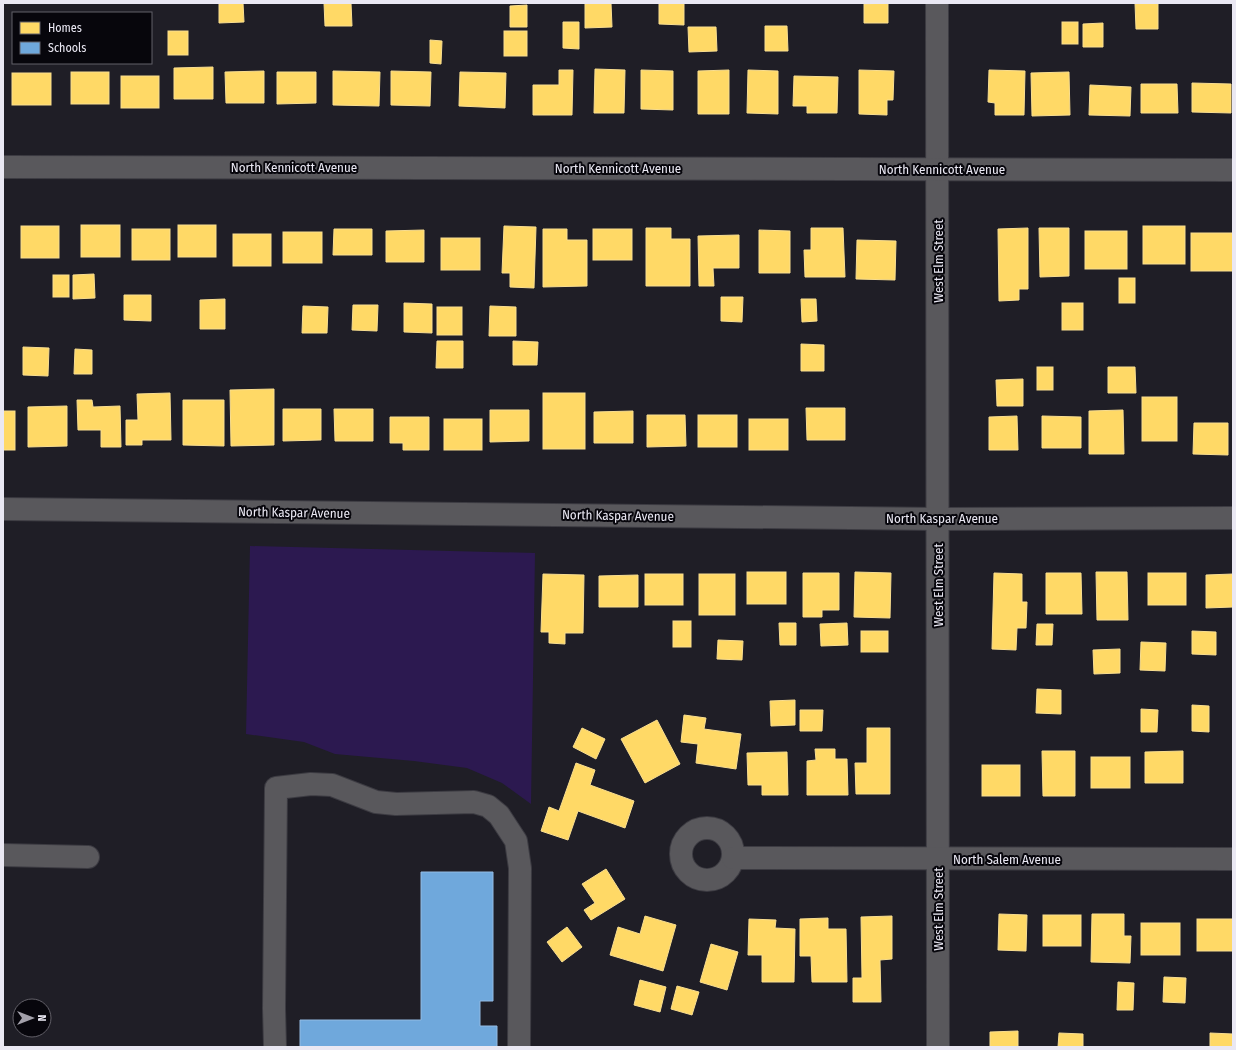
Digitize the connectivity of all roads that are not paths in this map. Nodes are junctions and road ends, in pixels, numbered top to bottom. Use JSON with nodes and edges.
{"nodes":[{"id":1,"x":937,"y":3,"type":"edge"},
{"id":2,"x":3,"y":167,"type":"edge"},
{"id":3,"x":938,"y":169,"type":"junction"},
{"id":4,"x":1233,"y":170,"type":"edge"},
{"id":5,"x":3,"y":509,"type":"edge"},
{"id":6,"x":1233,"y":518,"type":"edge"},
{"id":7,"x":938,"y":519,"type":"junction"},
{"id":8,"x":3,"y":855,"type":"edge"},
{"id":9,"x":88,"y":857,"type":"dead end"},
{"id":10,"x":733,"y":858,"type":"dead end"},
{"id":11,"x":938,"y":859,"type":"junction"},
{"id":12,"x":1233,"y":859,"type":"edge"},
{"id":13,"x":275,"y":1047,"type":"edge"},
{"id":14,"x":519,"y":1047,"type":"edge"},
{"id":15,"x":938,"y":1047,"type":"edge"}],
"edges":[{"from":1,"to":3,"type":"street","name":"West Elm Street"},
{"from":2,"to":3,"type":"street","name":"North Kennicott Avenue"},
{"from":3,"to":4,"type":"street","name":"North Kennicott Avenue"},
{"from":3,"to":7,"type":"street","name":"West Elm Street"},
{"from":5,"to":7,"type":"street","name":"North Kaspar Avenue"},
{"from":6,"to":7,"type":"street","name":"North Kaspar Avenue"},
{"from":7,"to":11,"type":"street","name":"West Elm Street"},
{"from":8,"to":9,"type":"street"},
{"from":10,"to":11,"type":"street","name":"North Salem Avenue"},
{"from":11,"to":12,"type":"street","name":"North Salem Avenue"},
{"from":11,"to":15,"type":"street","name":"West Elm Street"},
{"from":13,"to":14,"type":"street"}]}
